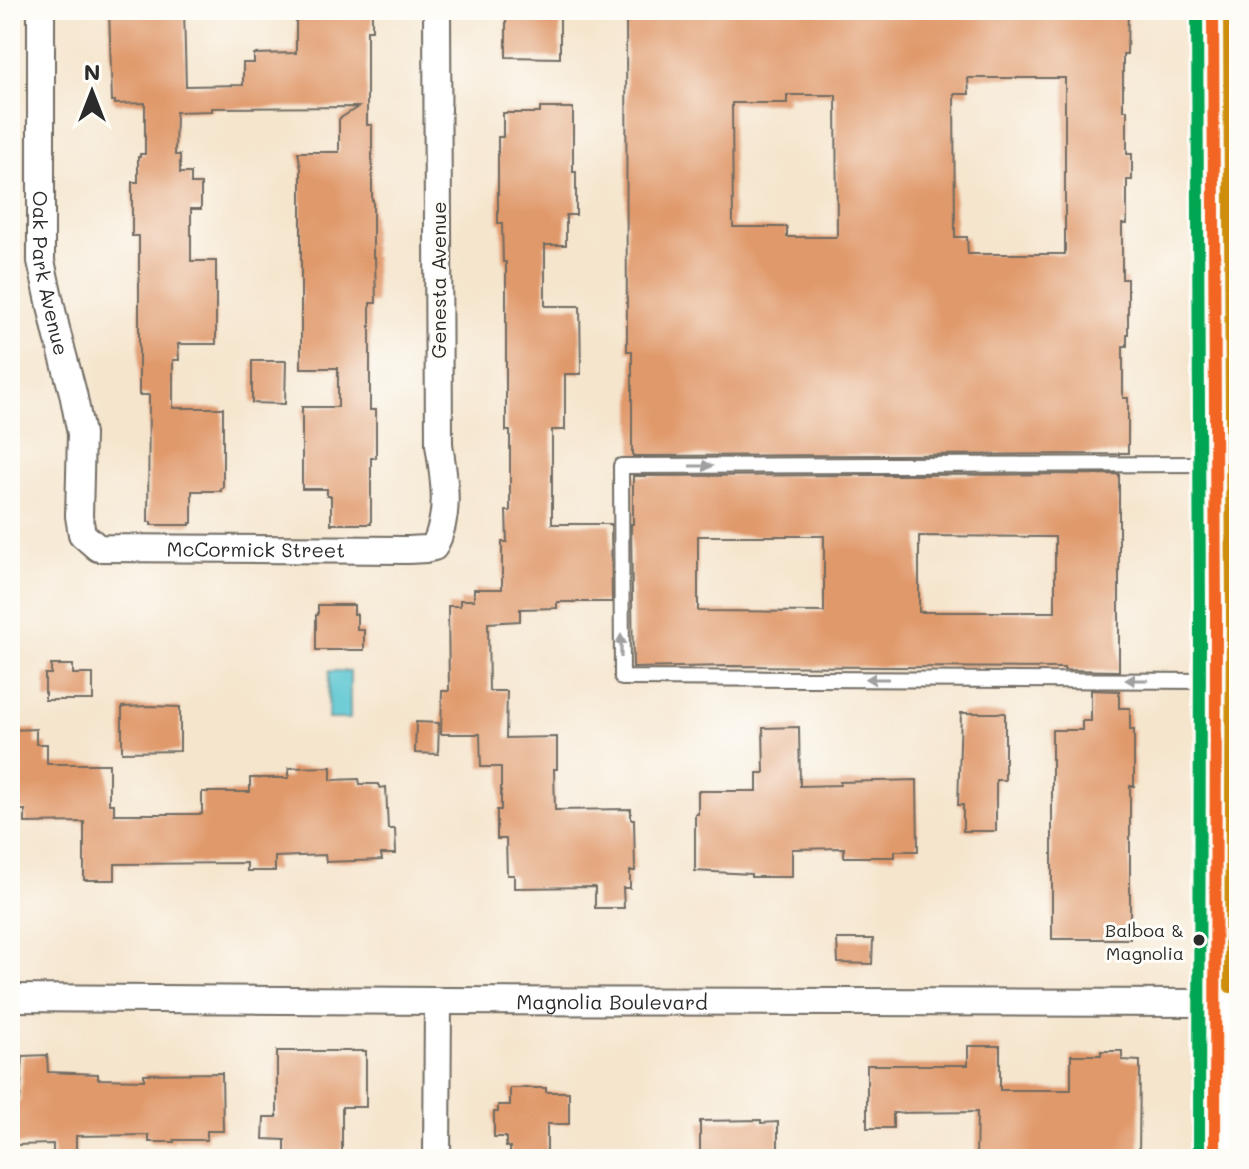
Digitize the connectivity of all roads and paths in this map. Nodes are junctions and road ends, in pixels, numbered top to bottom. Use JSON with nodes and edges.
{"nodes":[{"id":1,"x":41,"y":10,"type":"edge"},
{"id":2,"x":437,"y":10,"type":"edge"},
{"id":3,"x":1213,"y":10,"type":"edge"},
{"id":4,"x":1215,"y":464,"type":"junction"},
{"id":5,"x":82,"y":534,"type":"joint"},
{"id":6,"x":434,"y":547,"type":"joint"},
{"id":7,"x":1227,"y":617,"type":"edge"},
{"id":8,"x":1215,"y":681,"type":"junction"},
{"id":9,"x":1227,"y":796,"type":"edge"},
{"id":10,"x":10,"y":998,"type":"edge"},
{"id":11,"x":438,"y":1001,"type":"junction"},
{"id":12,"x":1214,"y":1003,"type":"junction"},
{"id":13,"x":437,"y":1159,"type":"edge"},
{"id":14,"x":1215,"y":1159,"type":"edge"}],
"edges":[{"from":1,"to":5,"type":"street","name":"Oak Park Avenue"},
{"from":2,"to":6,"type":"street","name":"Genesta Avenue"},
{"from":3,"to":4,"type":"main road"},
{"from":4,"to":7,"type":"main road"},
{"from":8,"to":4,"type":"lane","one_way":true},
{"from":5,"to":6,"type":"street","name":"McCormick Street"},
{"from":7,"to":8,"type":"main road"},
{"from":8,"to":9,"type":"main road"},
{"from":9,"to":12,"type":"main road"},
{"from":10,"to":11,"type":"street","name":"Magnolia Boulevard"},
{"from":11,"to":12,"type":"street","name":"Magnolia Boulevard"},
{"from":11,"to":13,"type":"street"},
{"from":12,"to":14,"type":"main road"}]}
